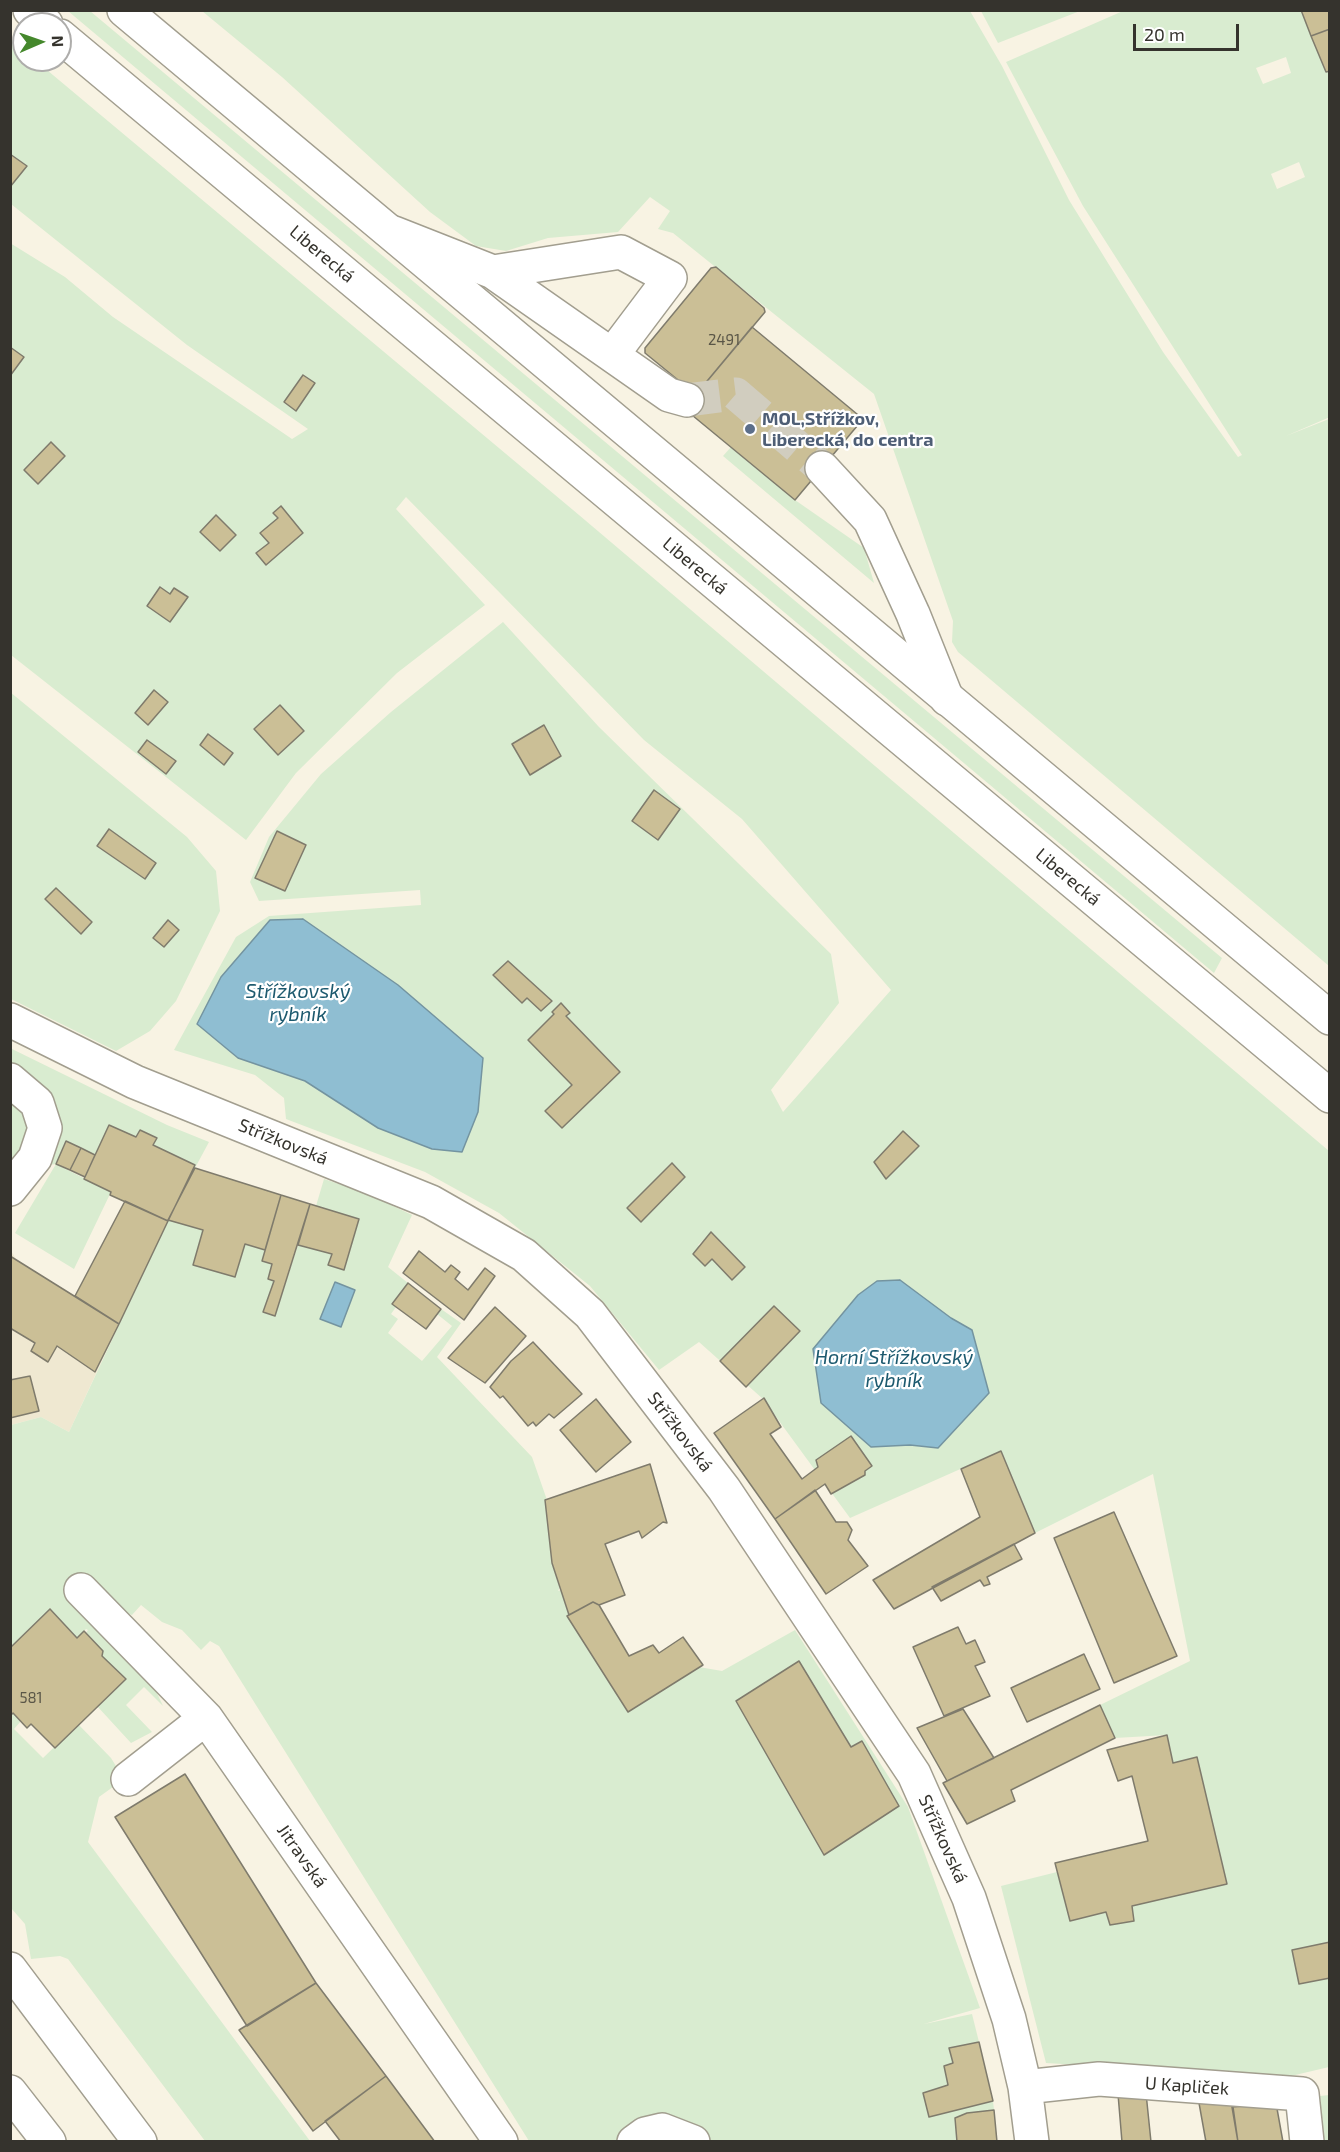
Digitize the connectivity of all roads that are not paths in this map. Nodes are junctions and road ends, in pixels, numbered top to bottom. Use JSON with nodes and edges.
{"nodes":[{"id":1,"x":124,"y":10,"type":"edge"},
{"id":2,"x":72,"y":46,"type":"edge"},
{"id":3,"x":382,"y":228,"type":"junction"},
{"id":4,"x":493,"y":272,"type":"junction"},
{"id":5,"x":612,"y":355,"type":"junction"},
{"id":6,"x":687,"y":400,"type":"tunnel mouth"},
{"id":7,"x":822,"y":468,"type":"tunnel mouth"},
{"id":8,"x":947,"y":699,"type":"junction"},
{"id":9,"x":1329,"y":1018,"type":"edge"},
{"id":10,"x":10,"y":1020,"type":"edge"},
{"id":11,"x":10,"y":1080,"type":"edge"},
{"id":12,"x":1329,"y":1096,"type":"edge"},
{"id":13,"x":12,"y":1186,"type":"edge"},
{"id":14,"x":81,"y":1590,"type":"dead end"},
{"id":15,"x":206,"y":1718,"type":"junction"},
{"id":16,"x":128,"y":1779,"type":"dead end"},
{"id":17,"x":10,"y":1969,"type":"edge"},
{"id":18,"x":1025,"y":2087,"type":"junction"},
{"id":19,"x":10,"y":2091,"type":"edge"},
{"id":20,"x":49,"y":2142,"type":"edge"},
{"id":21,"x":140,"y":2142,"type":"edge"},
{"id":22,"x":501,"y":2142,"type":"edge"},
{"id":23,"x":634,"y":2142,"type":"edge"},
{"id":24,"x":693,"y":2142,"type":"edge"},
{"id":25,"x":1032,"y":2142,"type":"edge"},
{"id":26,"x":1307,"y":2142,"type":"edge"}],
"edges":[{"from":1,"to":3,"type":"main road"},
{"from":2,"to":12,"type":"main road","name":"Liberecká"},
{"from":3,"to":4,"type":"main road"},
{"from":3,"to":8,"type":"main road"},
{"from":4,"to":5,"type":"main road"},
{"from":4,"to":5,"type":"main road"},
{"from":5,"to":6,"type":"main road"},
{"from":7,"to":8,"type":"main road"},
{"from":8,"to":9,"type":"main road"},
{"from":10,"to":18,"type":"main road","name":"Střížkovská"},
{"from":11,"to":13,"type":"main road"},
{"from":14,"to":15,"type":"main road","name":"Jitravská"},
{"from":15,"to":16,"type":"main road"},
{"from":15,"to":22,"type":"main road","name":"Jitravská"},
{"from":17,"to":21,"type":"main road"},
{"from":18,"to":25,"type":"main road","name":"Střížkovská"},
{"from":18,"to":26,"type":"main road","name":"U Kapliček"},
{"from":19,"to":20,"type":"main road"},
{"from":23,"to":24,"type":"main road"}]}
